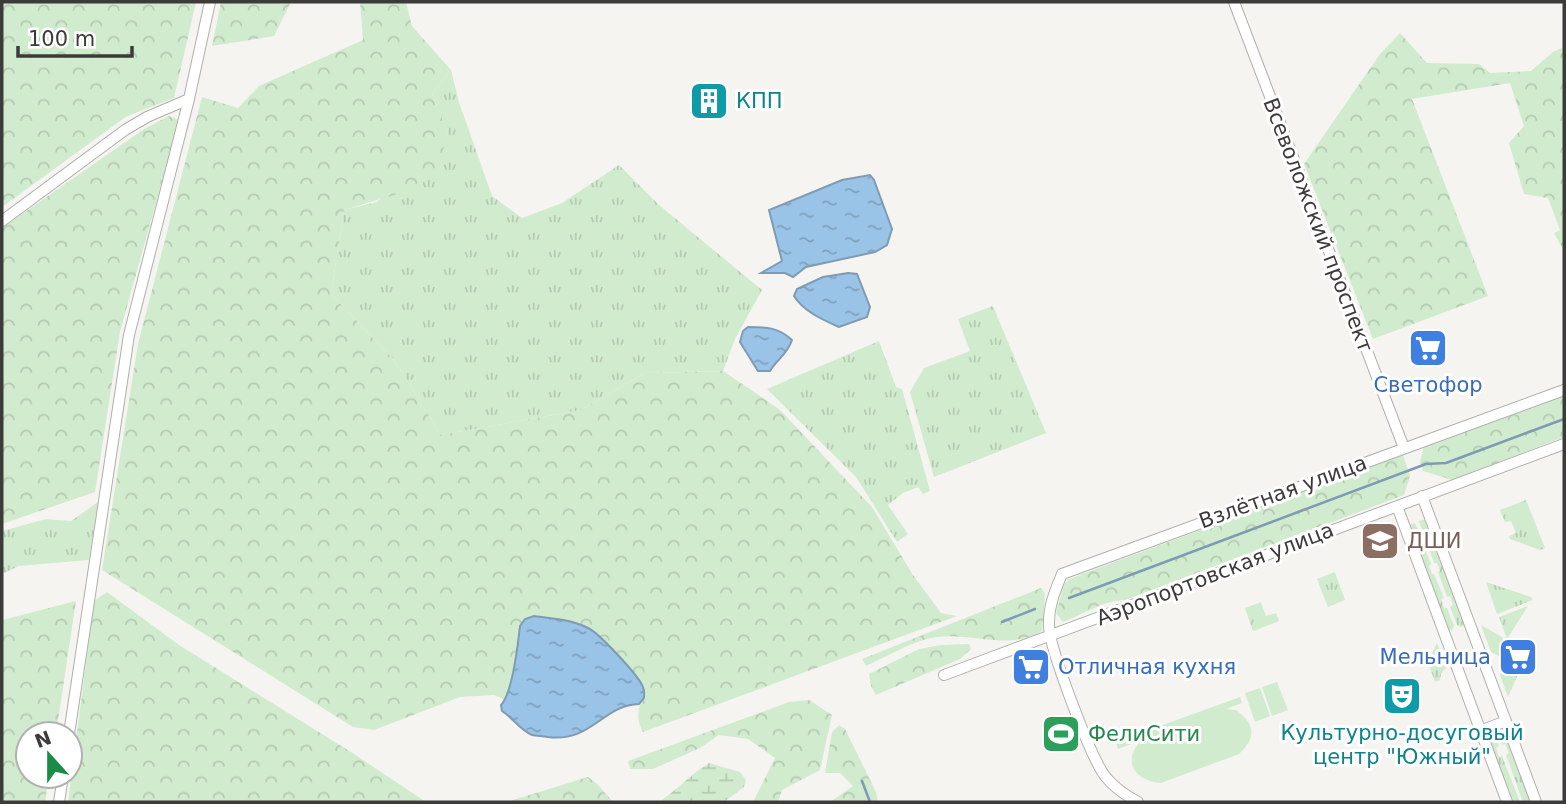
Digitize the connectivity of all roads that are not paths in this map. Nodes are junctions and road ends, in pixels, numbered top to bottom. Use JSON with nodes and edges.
{"nodes":[{"id":1,"x":210,"y":2,"type":"edge"},
{"id":2,"x":1234,"y":2,"type":"edge"},
{"id":3,"x":189,"y":99,"type":"junction"},
{"id":4,"x":2,"y":221,"type":"edge"},
{"id":5,"x":1564,"y":390,"type":"edge"},
{"id":6,"x":1564,"y":443,"type":"edge"},
{"id":7,"x":1404,"y":448,"type":"junction"},
{"id":8,"x":1422,"y":496,"type":"junction"},
{"id":9,"x":1396,"y":506,"type":"junction"},
{"id":10,"x":1050,"y":635,"type":"junction"},
{"id":11,"x":944,"y":675,"type":"dead end"},
{"id":12,"x":71,"y":720,"type":"edge"},
{"id":13,"x":1506,"y":721,"type":"junction"},
{"id":14,"x":1480,"y":731,"type":"junction"},
{"id":15,"x":1138,"y":802,"type":"edge"},
{"id":16,"x":1507,"y":802,"type":"edge"},
{"id":17,"x":1536,"y":802,"type":"edge"}],
"edges":[{"from":1,"to":3,"type":"street"},
{"from":2,"to":7,"type":"street","name":"Всеволожский проспект"},
{"from":3,"to":4,"type":"street"},
{"from":3,"to":12,"type":"street"},
{"from":5,"to":7,"type":"street","name":"Взлётная улица"},
{"from":6,"to":8,"type":"street","name":"Аэропортовская улица"},
{"from":7,"to":10,"type":"street","name":"Взлётная улица"},
{"from":8,"to":9,"type":"street","name":"Аэропортовская улица"},
{"from":8,"to":13,"type":"street"},
{"from":9,"to":10,"type":"street","name":"Аэропортовская улица"},
{"from":9,"to":14,"type":"street"},
{"from":10,"to":11,"type":"street","name":"Аэропортовская улица"},
{"from":10,"to":15,"type":"street"},
{"from":13,"to":14,"type":"street"},
{"from":13,"to":17,"type":"street"},
{"from":14,"to":16,"type":"street"}]}
